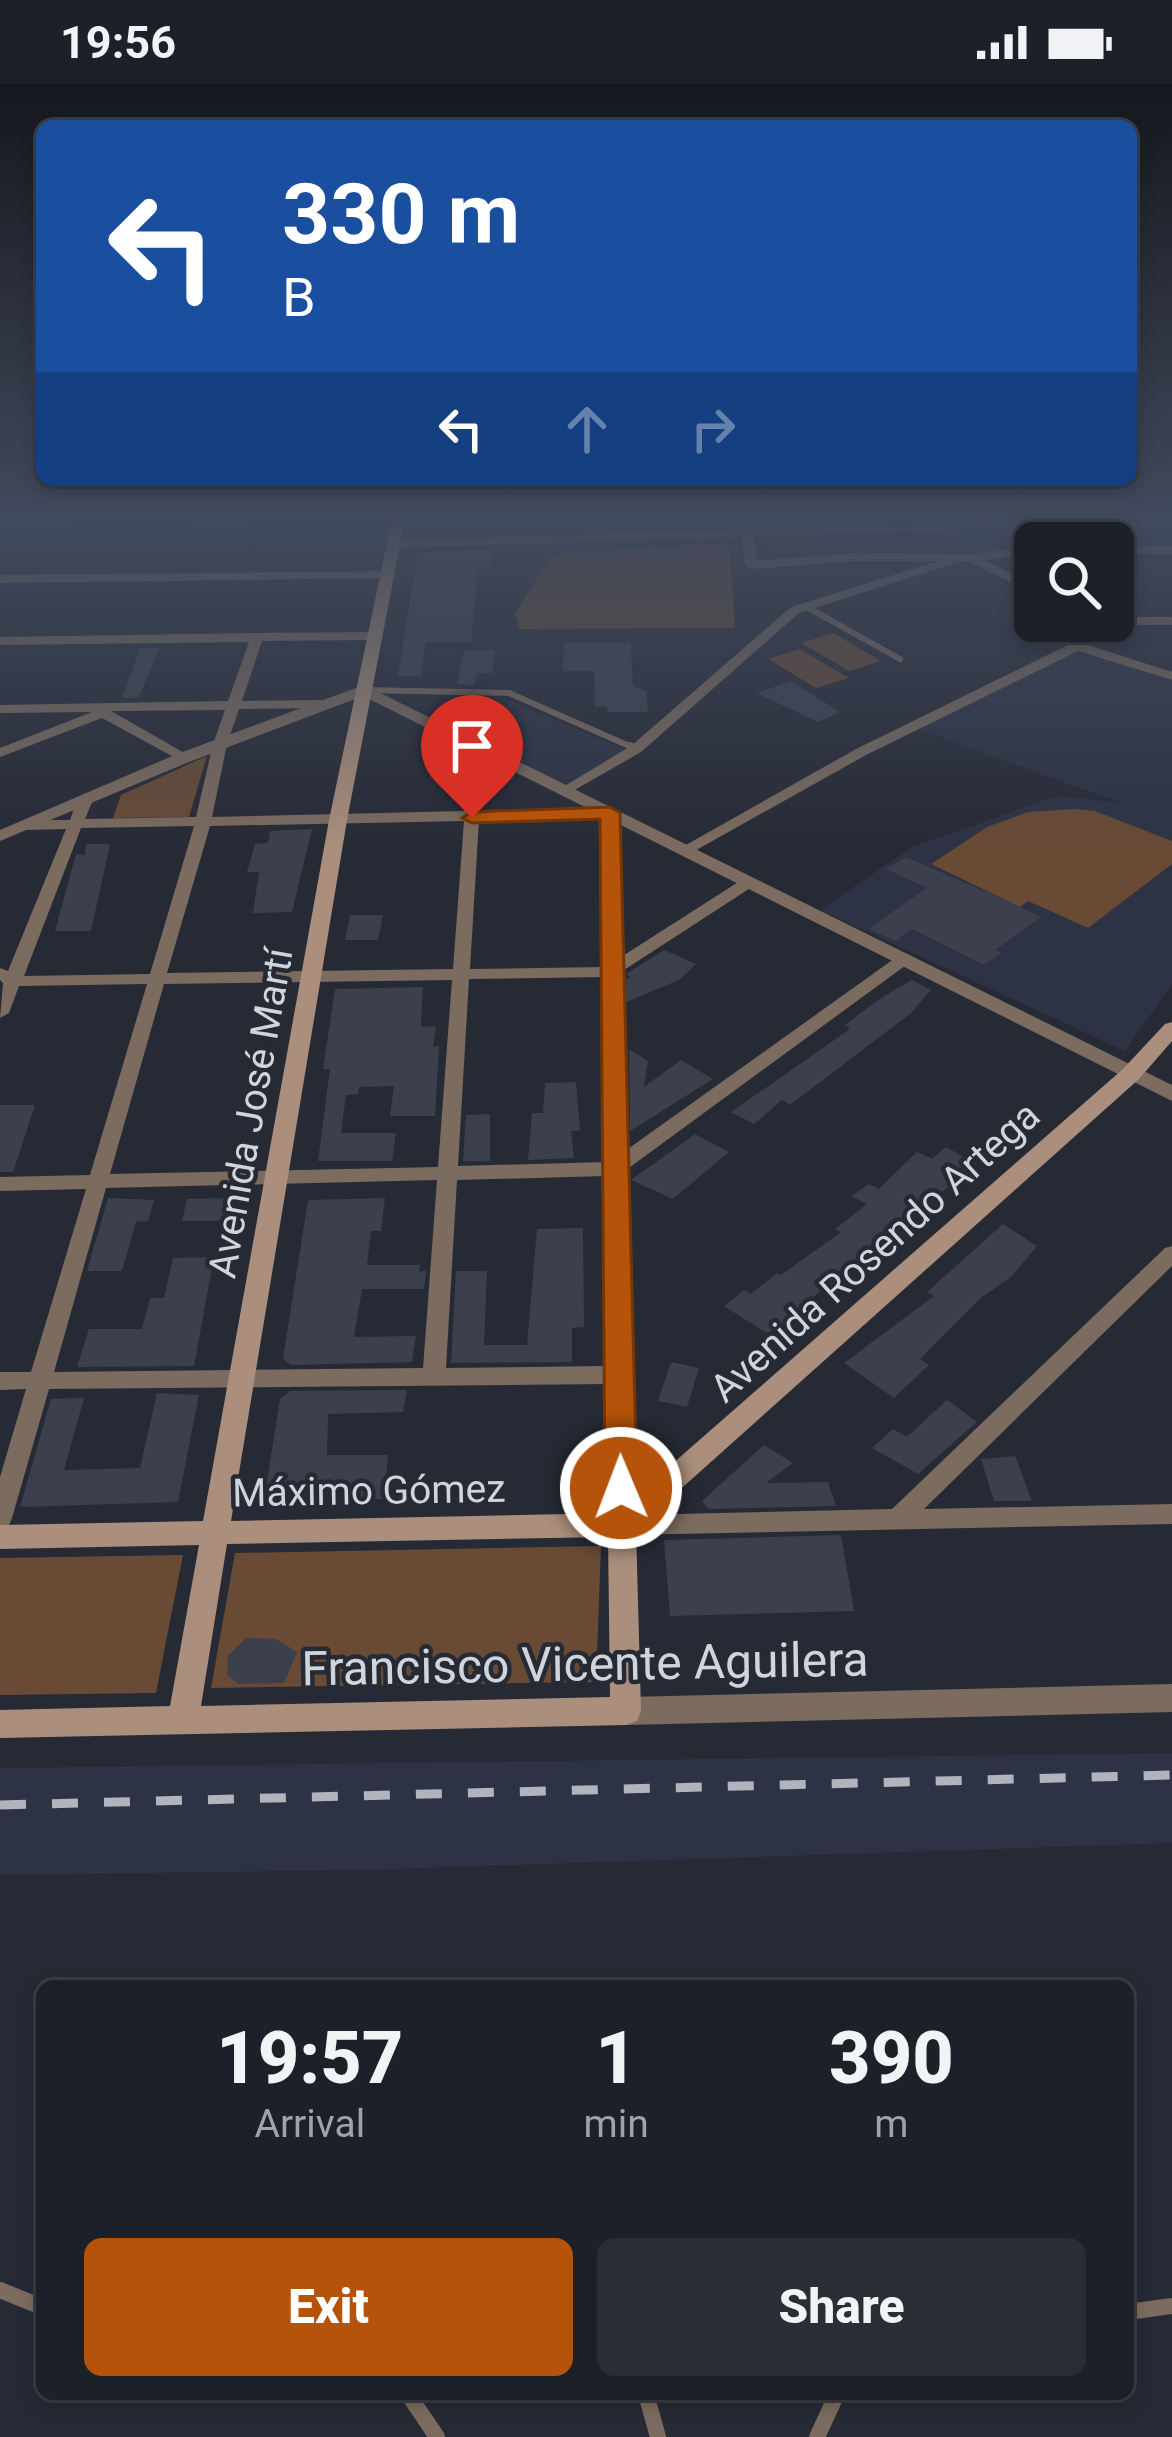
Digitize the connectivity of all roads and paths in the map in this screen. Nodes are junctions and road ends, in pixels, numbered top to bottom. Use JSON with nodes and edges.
{"nodes":[{"id":1,"x":378,"y":629,"type":"edge"},
{"id":2,"x":772,"y":629,"type":"edge"},
{"id":3,"x":848,"y":629,"type":"edge"},
{"id":4,"x":376,"y":636,"type":"junction"},
{"id":5,"x":257,"y":638,"type":"junction"},
{"id":6,"x":0,"y":641,"type":"edge"},
{"id":7,"x":1080,"y":642,"type":"edge"},
{"id":8,"x":1077,"y":646,"type":"junction"},
{"id":9,"x":901,"y":658,"type":"dead end"},
{"id":10,"x":1172,"y":676,"type":"edge"},
{"id":11,"x":363,"y":697,"type":"junction"},
{"id":12,"x":325,"y":704,"type":"junction"},
{"id":13,"x":233,"y":707,"type":"junction"},
{"id":14,"x":0,"y":709,"type":"edge"},
{"id":15,"x":99,"y":711,"type":"junction"},
{"id":16,"x":220,"y":744,"type":"junction"},
{"id":17,"x":636,"y":749,"type":"junction"},
{"id":18,"x":476,"y":750,"type":"junction"},
{"id":19,"x":0,"y":753,"type":"edge"},
{"id":20,"x":183,"y":758,"type":"junction"},
{"id":21,"x":566,"y":791,"type":"junction"},
{"id":22,"x":85,"y":800,"type":"junction"},
{"id":23,"x":610,"y":813,"type":"junction"},
{"id":24,"x":472,"y":818,"type":"junction"},
{"id":25,"x":338,"y":820,"type":"junction"},
{"id":26,"x":203,"y":822,"type":"junction"},
{"id":27,"x":76,"y":824,"type":"junction"},
{"id":28,"x":27,"y":825,"type":"junction"},
{"id":29,"x":0,"y":836,"type":"edge"},
{"id":30,"x":685,"y":850,"type":"junction"},
{"id":31,"x":749,"y":882,"type":"junction"},
{"id":32,"x":904,"y":960,"type":"junction"},
{"id":33,"x":610,"y":972,"type":"junction"},
{"id":34,"x":461,"y":975,"type":"junction"},
{"id":35,"x":6,"y":977,"type":"edge"},
{"id":36,"x":311,"y":977,"type":"junction"},
{"id":37,"x":157,"y":979,"type":"junction"},
{"id":38,"x":0,"y":1013,"type":"edge"},
{"id":39,"x":1172,"y":1028,"type":"edge"},
{"id":40,"x":1131,"y":1074,"type":"junction"},
{"id":41,"x":1172,"y":1094,"type":"edge"},
{"id":42,"x":614,"y":1169,"type":"junction"},
{"id":43,"x":447,"y":1173,"type":"junction"},
{"id":44,"x":277,"y":1178,"type":"junction"},
{"id":45,"x":98,"y":1182,"type":"junction"},
{"id":46,"x":0,"y":1184,"type":"edge"},
{"id":47,"x":1172,"y":1253,"type":"edge"},
{"id":48,"x":434,"y":1374,"type":"junction"},
{"id":49,"x":619,"y":1375,"type":"junction"},
{"id":50,"x":242,"y":1377,"type":"junction"},
{"id":51,"x":40,"y":1380,"type":"junction"},
{"id":52,"x":0,"y":1381,"type":"edge"},
{"id":53,"x":1172,"y":1514,"type":"edge"},
{"id":54,"x":0,"y":1518,"type":"edge"},
{"id":55,"x":897,"y":1520,"type":"junction"},
{"id":56,"x":622,"y":1526,"type":"junction"},
{"id":57,"x":215,"y":1533,"type":"junction"},
{"id":58,"x":0,"y":1537,"type":"edge"},
{"id":59,"x":1172,"y":1698,"type":"edge"},
{"id":60,"x":626,"y":1712,"type":"junction"},
{"id":61,"x":183,"y":1720,"type":"junction"},
{"id":62,"x":0,"y":1724,"type":"edge"},
{"id":63,"x":0,"y":2290,"type":"edge"},
{"id":64,"x":36,"y":2305,"type":"edge"},
{"id":65,"x":1172,"y":2306,"type":"edge"},
{"id":66,"x":1134,"y":2311,"type":"edge"},
{"id":67,"x":411,"y":2400,"type":"edge"},
{"id":68,"x":648,"y":2400,"type":"edge"},
{"id":69,"x":834,"y":2400,"type":"edge"},
{"id":70,"x":437,"y":2437,"type":"edge"},
{"id":71,"x":658,"y":2437,"type":"edge"},
{"id":72,"x":817,"y":2437,"type":"edge"}],
"edges":[{"from":1,"to":4,"type":"main road","name":"Avenida José Martí"},
{"from":2,"to":17,"type":"street"},
{"from":3,"to":9,"type":"lane"},
{"from":4,"to":5,"type":"street"},
{"from":4,"to":11,"type":"main road","name":"Avenida José Martí"},
{"from":5,"to":6,"type":"street"},
{"from":5,"to":13,"type":"street"},
{"from":7,"to":8,"type":"street"},
{"from":8,"to":10,"type":"street"},
{"from":8,"to":30,"type":"street"},
{"from":11,"to":12,"type":"street"},
{"from":11,"to":17,"type":"lane"},
{"from":11,"to":18,"type":"street"},
{"from":11,"to":25,"type":"main road","name":"Avenida José Martí"},
{"from":12,"to":13,"type":"street"},
{"from":12,"to":16,"type":"street"},
{"from":13,"to":15,"type":"street"},
{"from":13,"to":16,"type":"street"},
{"from":14,"to":15,"type":"street"},
{"from":15,"to":19,"type":"street"},
{"from":15,"to":20,"type":"street"},
{"from":16,"to":20,"type":"street"},
{"from":16,"to":26,"type":"street"},
{"from":17,"to":21,"type":"street"},
{"from":18,"to":21,"type":"street"},
{"from":18,"to":24,"type":"street"},
{"from":20,"to":22,"type":"street"},
{"from":21,"to":23,"type":"street"},
{"from":22,"to":27,"type":"street"},
{"from":22,"to":28,"type":"street"},
{"from":23,"to":24,"type":"street"},
{"from":23,"to":30,"type":"street"},
{"from":23,"to":33,"type":"street"},
{"from":24,"to":25,"type":"street"},
{"from":24,"to":34,"type":"street"},
{"from":25,"to":26,"type":"street"},
{"from":25,"to":36,"type":"main road","name":"Avenida José Martí"},
{"from":26,"to":27,"type":"street"},
{"from":26,"to":37,"type":"street"},
{"from":27,"to":28,"type":"street"},
{"from":27,"to":35,"type":"street"},
{"from":28,"to":29,"type":"street"},
{"from":30,"to":31,"type":"street"},
{"from":31,"to":32,"type":"street"},
{"from":31,"to":33,"type":"street"},
{"from":32,"to":40,"type":"street"},
{"from":32,"to":42,"type":"street"},
{"from":33,"to":34,"type":"street"},
{"from":33,"to":42,"type":"street"},
{"from":34,"to":36,"type":"street"},
{"from":34,"to":43,"type":"street"},
{"from":35,"to":37,"type":"street"},
{"from":35,"to":38,"type":"street"},
{"from":36,"to":37,"type":"street"},
{"from":36,"to":44,"type":"main road","name":"Avenida José Martí"},
{"from":37,"to":45,"type":"street"},
{"from":39,"to":40,"type":"main road","name":"Avenida Rosendo Artega"},
{"from":40,"to":41,"type":"street"},
{"from":40,"to":56,"type":"main road","name":"Avenida Rosendo Artega"},
{"from":42,"to":43,"type":"street"},
{"from":42,"to":49,"type":"street"},
{"from":43,"to":44,"type":"street"},
{"from":43,"to":48,"type":"street"},
{"from":44,"to":45,"type":"street"},
{"from":44,"to":50,"type":"main road","name":"Avenida José Martí"},
{"from":45,"to":46,"type":"street"},
{"from":45,"to":51,"type":"street"},
{"from":47,"to":55,"type":"street"},
{"from":48,"to":49,"type":"street"},
{"from":48,"to":50,"type":"street"},
{"from":49,"to":56,"type":"street"},
{"from":50,"to":51,"type":"street"},
{"from":50,"to":57,"type":"main road","name":"Avenida José Martí"},
{"from":51,"to":52,"type":"street"},
{"from":51,"to":54,"type":"street"},
{"from":53,"to":55,"type":"street","name":"Máximo Gómez"},
{"from":55,"to":56,"type":"street","name":"Máximo Gómez"},
{"from":56,"to":57,"type":"main road","name":"Máximo Gómez"},
{"from":56,"to":60,"type":"main road"},
{"from":57,"to":58,"type":"main road","name":"Máximo Gómez"},
{"from":57,"to":61,"type":"main road","name":"Avenida José Martí"},
{"from":59,"to":60,"type":"street","name":"Francisco Vicente Aguilera"},
{"from":60,"to":61,"type":"main road","name":"Francisco Vicente Aguilera"},
{"from":61,"to":62,"type":"main road","name":"Francisco Vicente Aguilera"},
{"from":63,"to":64,"type":"lane"},
{"from":65,"to":66,"type":"lane"},
{"from":67,"to":70,"type":"lane"},
{"from":68,"to":71,"type":"lane"},
{"from":69,"to":72,"type":"lane"}]}
